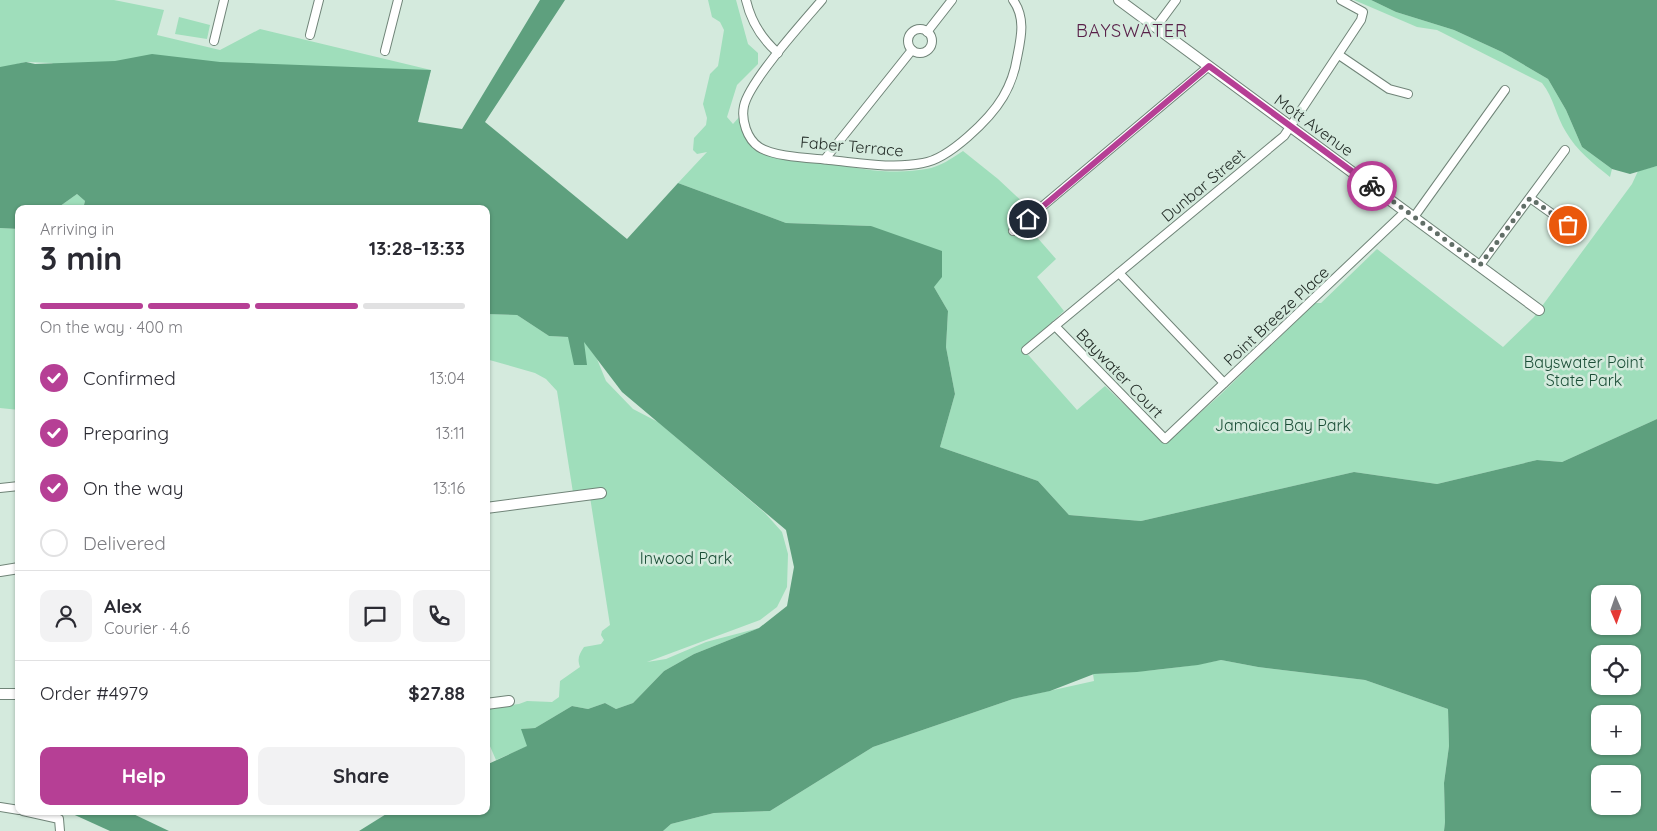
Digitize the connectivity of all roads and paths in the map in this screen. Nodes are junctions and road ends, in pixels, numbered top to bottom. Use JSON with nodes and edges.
{"nodes":[{"id":1,"x":224,"y":0,"type":"edge"},
{"id":2,"x":319,"y":0,"type":"edge"},
{"id":3,"x":398,"y":0,"type":"edge"},
{"id":4,"x":746,"y":0,"type":"edge"},
{"id":5,"x":822,"y":0,"type":"edge"},
{"id":6,"x":952,"y":0,"type":"edge"},
{"id":7,"x":1013,"y":0,"type":"edge"},
{"id":8,"x":1119,"y":0,"type":"edge"},
{"id":9,"x":1176,"y":0,"type":"edge"},
{"id":10,"x":1341,"y":0,"type":"edge"},
{"id":11,"x":1156,"y":28,"type":"junction"},
{"id":12,"x":927,"y":32,"type":"junction"},
{"id":13,"x":310,"y":35,"type":"dead end"},
{"id":14,"x":214,"y":41,"type":"dead end"},
{"id":15,"x":912,"y":50,"type":"junction"},
{"id":16,"x":386,"y":51,"type":"dead end"},
{"id":17,"x":778,"y":53,"type":"junction"},
{"id":18,"x":1339,"y":55,"type":"junction"},
{"id":19,"x":1209,"y":66,"type":"junction"},
{"id":20,"x":1505,"y":90,"type":"dead end"},
{"id":21,"x":1408,"y":94,"type":"dead end"},
{"id":22,"x":1290,"y":126,"type":"junction"},
{"id":23,"x":1565,"y":150,"type":"dead end"},
{"id":24,"x":825,"y":159,"type":"junction"},
{"id":25,"x":1530,"y":198,"type":"junction"},
{"id":26,"x":1410,"y":214,"type":"junction"},
{"id":27,"x":1583,"y":230,"type":"dead end"},
{"id":28,"x":1013,"y":231,"type":"dead end"},
{"id":29,"x":1480,"y":265,"type":"junction"},
{"id":30,"x":1120,"y":273,"type":"junction"},
{"id":31,"x":1539,"y":310,"type":"dead end"},
{"id":32,"x":1055,"y":326,"type":"junction"},
{"id":33,"x":1026,"y":350,"type":"dead end"},
{"id":34,"x":1224,"y":383,"type":"junction"},
{"id":35,"x":1164,"y":440,"type":"joint"},
{"id":36,"x":15,"y":486,"type":"edge"},
{"id":37,"x":0,"y":488,"type":"edge"},
{"id":38,"x":601,"y":493,"type":"dead end"},
{"id":39,"x":490,"y":507,"type":"edge"},
{"id":40,"x":15,"y":569,"type":"edge"},
{"id":41,"x":0,"y":571,"type":"edge"},
{"id":42,"x":0,"y":694,"type":"edge"},
{"id":43,"x":15,"y":694,"type":"edge"},
{"id":44,"x":509,"y":701,"type":"dead end"},
{"id":45,"x":490,"y":703,"type":"edge"},
{"id":46,"x":0,"y":807,"type":"edge"},
{"id":47,"x":15,"y":809,"type":"edge"},
{"id":48,"x":41,"y":815,"type":"edge"},
{"id":49,"x":60,"y":831,"type":"edge"}],
"edges":[{"from":1,"to":14,"type":"street"},
{"from":2,"to":13,"type":"street"},
{"from":3,"to":16,"type":"street"},
{"from":4,"to":17,"type":"street"},
{"from":5,"to":17,"type":"street"},
{"from":6,"to":12,"type":"street"},
{"from":7,"to":24,"type":"street","name":"Faber Terrace"},
{"from":8,"to":11,"type":"street","name":"Mott Avenue"},
{"from":9,"to":11,"type":"street"},
{"from":10,"to":18,"type":"street","name":"Dunbar Street"},
{"from":11,"to":19,"type":"street","name":"Mott Avenue"},
{"from":12,"to":15,"type":"street"},
{"from":12,"to":15,"type":"street"},
{"from":15,"to":24,"type":"street"},
{"from":17,"to":24,"type":"street","name":"Faber Terrace"},
{"from":18,"to":21,"type":"street"},
{"from":18,"to":22,"type":"street","name":"Dunbar Street"},
{"from":19,"to":22,"type":"street","name":"Mott Avenue"},
{"from":19,"to":28,"type":"street"},
{"from":20,"to":26,"type":"street","name":"Point Breeze Place"},
{"from":22,"to":26,"type":"street","name":"Mott Avenue"},
{"from":22,"to":30,"type":"street","name":"Dunbar Street"},
{"from":23,"to":25,"type":"street"},
{"from":25,"to":27,"type":"street"},
{"from":25,"to":29,"type":"street"},
{"from":26,"to":29,"type":"street","name":"Mott Avenue"},
{"from":26,"to":34,"type":"street","name":"Point Breeze Place"},
{"from":29,"to":31,"type":"street","name":"Mott Avenue"},
{"from":30,"to":32,"type":"street","name":"Dunbar Street"},
{"from":30,"to":34,"type":"street"},
{"from":32,"to":33,"type":"street","name":"Dunbar Street"},
{"from":32,"to":35,"type":"street","name":"Baywater Court"},
{"from":34,"to":35,"type":"street","name":"Point Breeze Place"},
{"from":36,"to":37,"type":"street"},
{"from":38,"to":39,"type":"street"},
{"from":40,"to":41,"type":"street"},
{"from":42,"to":43,"type":"street"},
{"from":44,"to":45,"type":"street"},
{"from":46,"to":47,"type":"street"},
{"from":48,"to":49,"type":"street"}]}
